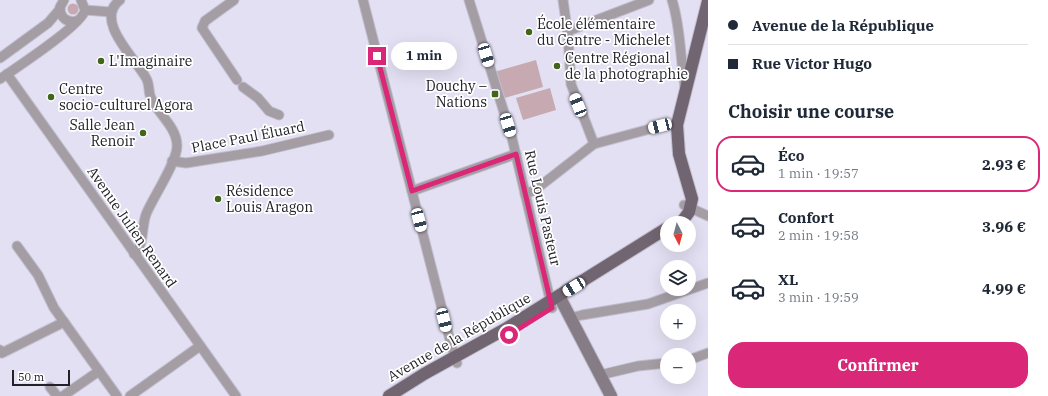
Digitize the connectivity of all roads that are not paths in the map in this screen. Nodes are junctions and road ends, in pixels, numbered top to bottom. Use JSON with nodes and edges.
{"nodes":[{"id":1,"x":64,"y":0,"type":"edge"},
{"id":2,"x":81,"y":0,"type":"edge"},
{"id":3,"x":120,"y":0,"type":"edge"},
{"id":4,"x":234,"y":0,"type":"edge"},
{"id":5,"x":363,"y":0,"type":"edge"},
{"id":6,"x":469,"y":0,"type":"edge"},
{"id":7,"x":563,"y":0,"type":"edge"},
{"id":8,"x":649,"y":0,"type":"edge"},
{"id":9,"x":672,"y":0,"type":"edge"},
{"id":10,"x":708,"y":1,"type":"edge"},
{"id":11,"x":60,"y":9,"type":"junction"},
{"id":12,"x":85,"y":10,"type":"junction"},
{"id":13,"x":111,"y":12,"type":"junction"},
{"id":14,"x":76,"y":21,"type":"junction"},
{"id":15,"x":568,"y":31,"type":"junction"},
{"id":16,"x":0,"y":58,"type":"edge"},
{"id":17,"x":4,"y":76,"type":"edge"},
{"id":18,"x":685,"y":89,"type":"junction"},
{"id":19,"x":279,"y":115,"type":"dead end"},
{"id":20,"x":677,"y":125,"type":"junction"},
{"id":21,"x":329,"y":135,"type":"dead end"},
{"id":22,"x":594,"y":144,"type":"junction"},
{"id":23,"x":516,"y":154,"type":"junction"},
{"id":24,"x":172,"y":161,"type":"junction"},
{"id":25,"x":412,"y":191,"type":"junction"},
{"id":26,"x":525,"y":194,"type":"junction"},
{"id":27,"x":687,"y":206,"type":"junction"},
{"id":28,"x":680,"y":216,"type":"edge"},
{"id":29,"x":684,"y":216,"type":"edge"},
{"id":30,"x":708,"y":216,"type":"edge"},
{"id":31,"x":660,"y":233,"type":"edge"},
{"id":32,"x":660,"y":238,"type":"edge"},
{"id":33,"x":17,"y":246,"type":"dead end"},
{"id":34,"x":134,"y":254,"type":"junction"},
{"id":35,"x":708,"y":283,"type":"edge"},
{"id":36,"x":556,"y":302,"type":"junction"},
{"id":37,"x":570,"y":318,"type":"junction"},
{"id":38,"x":64,"y":322,"type":"junction"},
{"id":39,"x":200,"y":346,"type":"junction"},
{"id":40,"x":1,"y":353,"type":"edge"},
{"id":41,"x":708,"y":353,"type":"edge"},
{"id":42,"x":696,"y":357,"type":"edge"},
{"id":43,"x":456,"y":360,"type":"junction"},
{"id":44,"x":660,"y":364,"type":"edge"},
{"id":45,"x":99,"y":371,"type":"junction"},
{"id":46,"x":600,"y":375,"type":"junction"},
{"id":47,"x":50,"y":387,"type":"dead end"},
{"id":48,"x":57,"y":396,"type":"edge"},
{"id":49,"x":63,"y":396,"type":"edge"},
{"id":50,"x":117,"y":396,"type":"edge"},
{"id":51,"x":130,"y":396,"type":"edge"},
{"id":52,"x":236,"y":396,"type":"edge"},
{"id":53,"x":389,"y":396,"type":"edge"},
{"id":54,"x":401,"y":396,"type":"edge"},
{"id":55,"x":611,"y":396,"type":"edge"}],
"edges":[{"from":1,"to":11,"type":"street"},
{"from":2,"to":12,"type":"street"},
{"from":3,"to":13,"type":"street"},
{"from":4,"to":19,"type":"street"},
{"from":5,"to":25,"type":"street"},
{"from":6,"to":23,"type":"street","name":"Rue Louis Pasteur"},
{"from":7,"to":15,"type":"street"},
{"from":8,"to":15,"type":"street"},
{"from":9,"to":18,"type":"street"},
{"from":10,"to":18,"type":"main road"},
{"from":11,"to":14,"type":"street"},
{"from":11,"to":16,"type":"street"},
{"from":12,"to":13,"type":"street"},
{"from":12,"to":14,"type":"street"},
{"from":13,"to":24,"type":"street"},
{"from":14,"to":17,"type":"street"},
{"from":15,"to":22,"type":"street"},
{"from":17,"to":34,"type":"street","name":"Avenue Julien Renard"},
{"from":18,"to":20,"type":"main road"},
{"from":20,"to":22,"type":"street"},
{"from":20,"to":27,"type":"main road"},
{"from":21,"to":24,"type":"street","name":"Place Paul Éluard"},
{"from":22,"to":26,"type":"street"},
{"from":23,"to":25,"type":"street"},
{"from":23,"to":26,"type":"street","name":"Rue Louis Pasteur"},
{"from":24,"to":34,"type":"street"},
{"from":25,"to":43,"type":"street"},
{"from":26,"to":36,"type":"street","name":"Rue Louis Pasteur"},
{"from":27,"to":28,"type":"main road"},
{"from":27,"to":29,"type":"main road"},
{"from":27,"to":30,"type":"street"},
{"from":31,"to":36,"type":"main road","name":"Avenue de la République"},
{"from":32,"to":36,"type":"main road","name":"Avenue de la République"},
{"from":33,"to":38,"type":"street"},
{"from":34,"to":39,"type":"street","name":"Avenue Julien Renard"},
{"from":35,"to":37,"type":"street"},
{"from":36,"to":37,"type":"street"},
{"from":36,"to":43,"type":"main road","name":"Avenue de la République"},
{"from":37,"to":46,"type":"street"},
{"from":38,"to":40,"type":"street"},
{"from":38,"to":45,"type":"street"},
{"from":39,"to":51,"type":"street"},
{"from":39,"to":52,"type":"street","name":"Avenue Julien Renard"},
{"from":41,"to":42,"type":"street"},
{"from":43,"to":53,"type":"main road","name":"Avenue de la République"},
{"from":43,"to":54,"type":"main road","name":"Avenue de la République"},
{"from":44,"to":46,"type":"street"},
{"from":45,"to":49,"type":"street"},
{"from":45,"to":50,"type":"street"},
{"from":46,"to":55,"type":"street"},
{"from":47,"to":48,"type":"street"}]}
